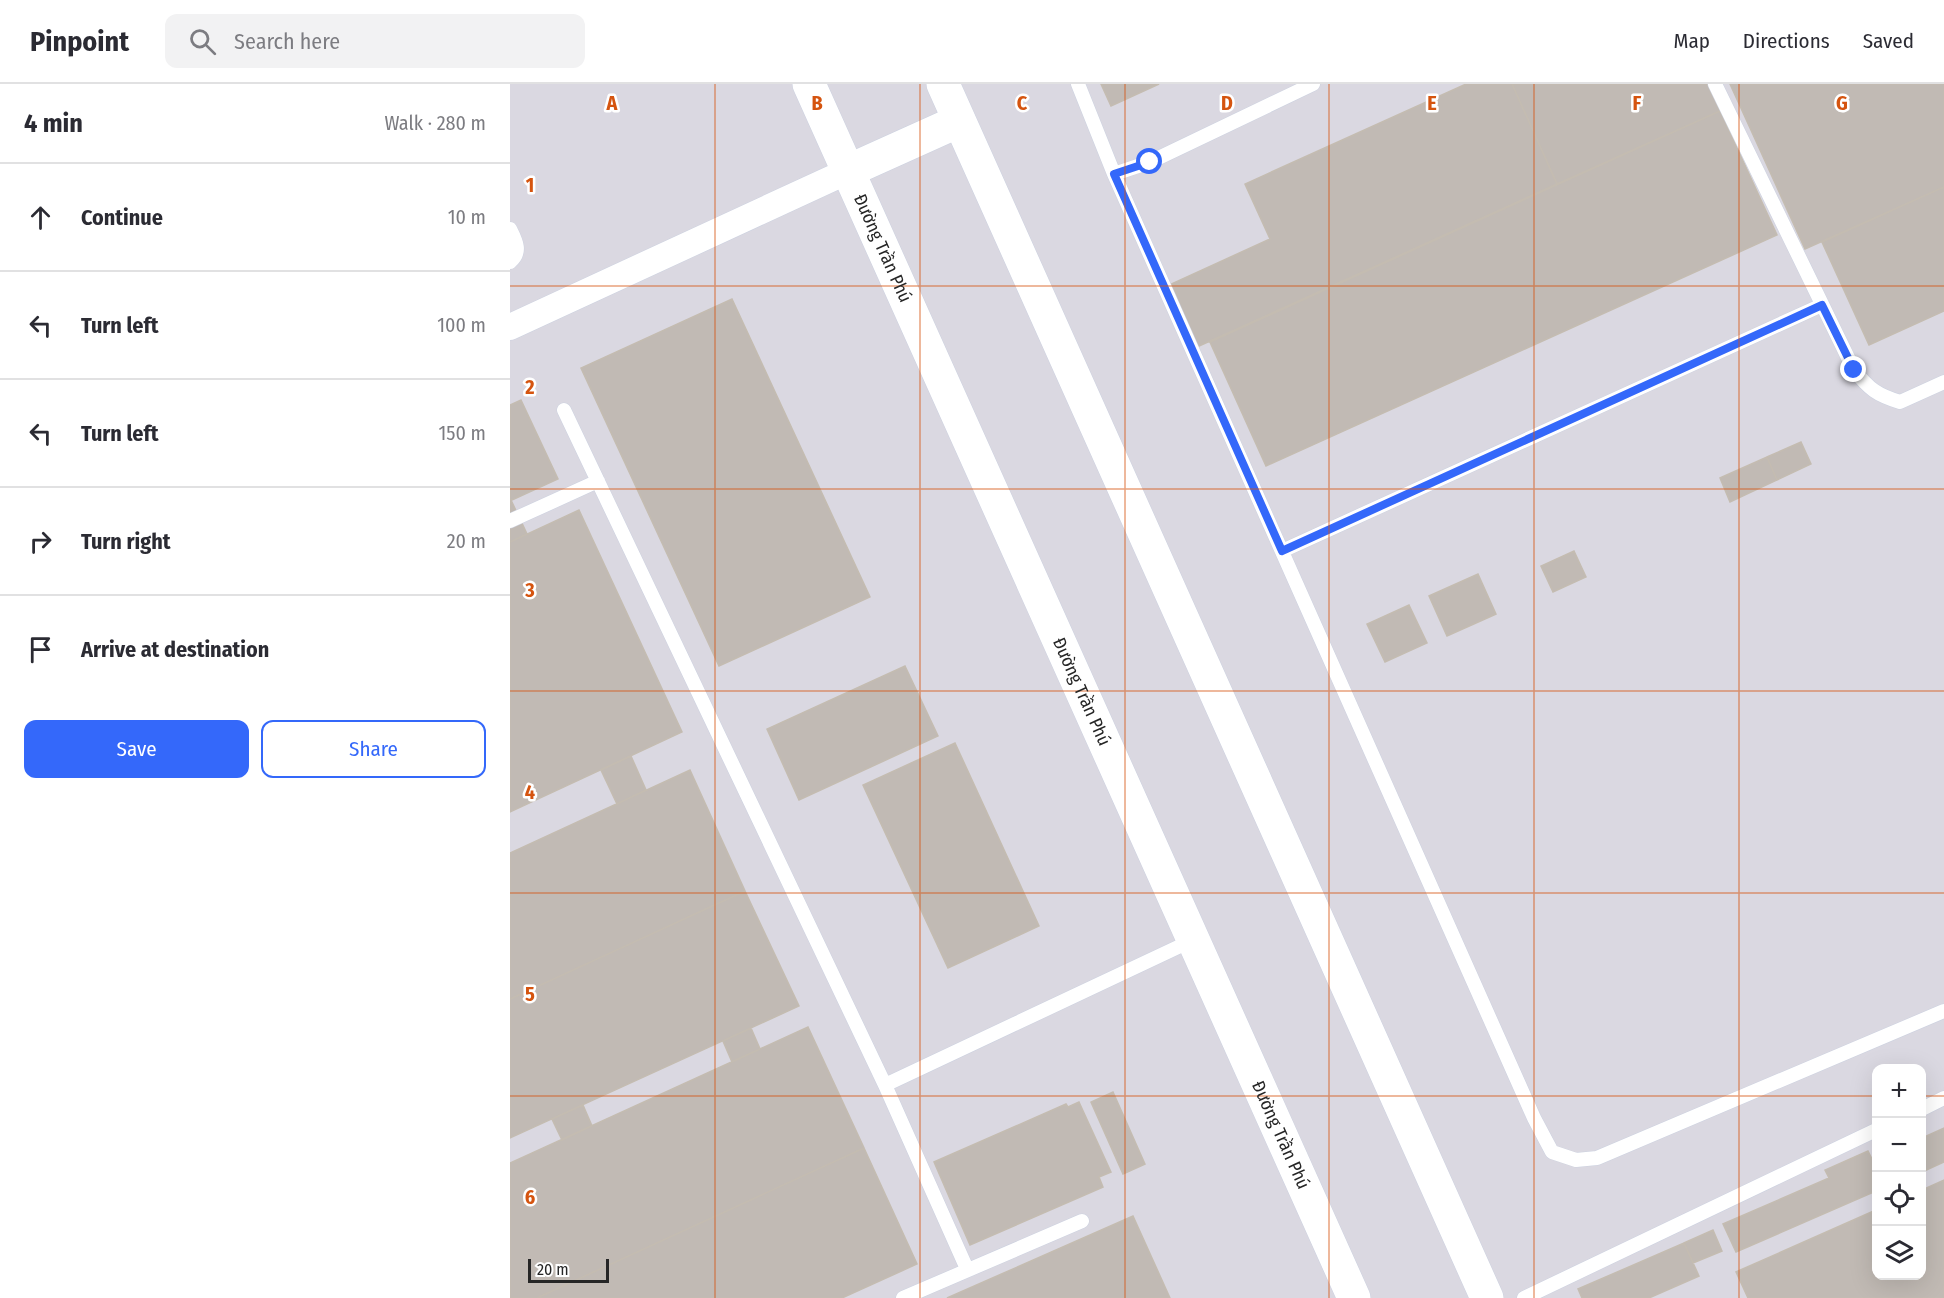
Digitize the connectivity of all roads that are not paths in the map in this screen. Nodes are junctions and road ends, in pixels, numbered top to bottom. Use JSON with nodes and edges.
{"nodes":[{"id":1,"x":810,"y":84,"type":"edge"},
{"id":2,"x":943,"y":84,"type":"edge"},
{"id":3,"x":1078,"y":84,"type":"edge"},
{"id":4,"x":1312,"y":84,"type":"edge"},
{"id":5,"x":1715,"y":84,"type":"edge"},
{"id":6,"x":959,"y":120,"type":"junction"},
{"id":7,"x":848,"y":171,"type":"junction"},
{"id":8,"x":1114,"y":174,"type":"junction"},
{"id":9,"x":510,"y":229,"type":"edge"},
{"id":10,"x":510,"y":262,"type":"edge"},
{"id":11,"x":1822,"y":305,"type":"junction"},
{"id":12,"x":510,"y":327,"type":"edge"},
{"id":13,"x":1944,"y":382,"type":"edge"},
{"id":14,"x":564,"y":410,"type":"dead end"},
{"id":15,"x":598,"y":481,"type":"junction"},
{"id":16,"x":510,"y":521,"type":"edge"},
{"id":17,"x":1282,"y":551,"type":"junction"},
{"id":18,"x":1193,"y":940,"type":"junction"},
{"id":19,"x":1944,"y":1011,"type":"edge"},
{"id":20,"x":885,"y":1084,"type":"junction"},
{"id":21,"x":1944,"y":1098,"type":"edge"},
{"id":22,"x":1926,"y":1107,"type":"edge"},
{"id":23,"x":1872,"y":1132,"type":"edge"},
{"id":24,"x":1082,"y":1221,"type":"dead end"},
{"id":25,"x":967,"y":1269,"type":"junction"},
{"id":26,"x":903,"y":1298,"type":"edge"},
{"id":27,"x":1354,"y":1298,"type":"edge"},
{"id":28,"x":1487,"y":1298,"type":"edge"},
{"id":29,"x":1524,"y":1298,"type":"edge"}],
"edges":[{"from":1,"to":7,"type":"main road","name":"Đường Trần Phú"},
{"from":2,"to":6,"type":"main road"},
{"from":3,"to":8,"type":"lane"},
{"from":4,"to":8,"type":"lane"},
{"from":5,"to":11,"type":"lane"},
{"from":6,"to":7,"type":"main road"},
{"from":6,"to":28,"type":"main road"},
{"from":7,"to":12,"type":"street"},
{"from":7,"to":18,"type":"main road","name":"Đường Trần Phú"},
{"from":8,"to":17,"type":"lane"},
{"from":9,"to":10,"type":"lane"},
{"from":11,"to":13,"type":"lane"},
{"from":11,"to":17,"type":"lane"},
{"from":14,"to":15,"type":"lane"},
{"from":15,"to":16,"type":"lane"},
{"from":15,"to":20,"type":"lane"},
{"from":17,"to":19,"type":"lane"},
{"from":18,"to":20,"type":"lane"},
{"from":18,"to":27,"type":"main road","name":"Đường Trần Phú"},
{"from":20,"to":25,"type":"lane"},
{"from":21,"to":22,"type":"lane"},
{"from":23,"to":29,"type":"lane"},
{"from":24,"to":25,"type":"lane"},
{"from":25,"to":26,"type":"lane"}]}
